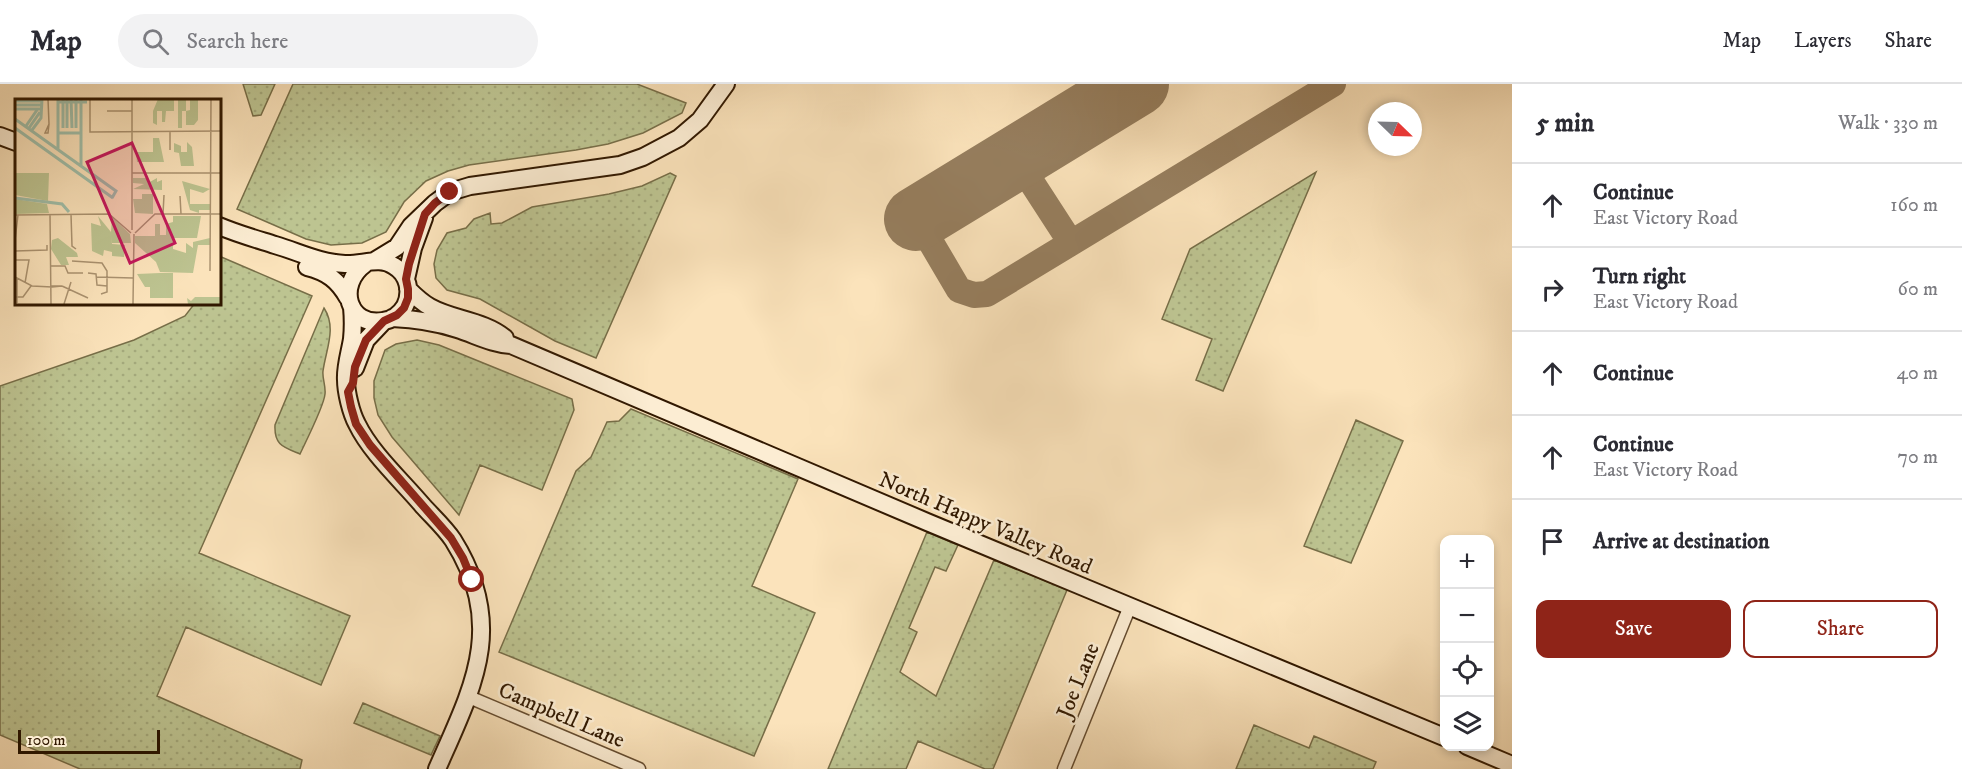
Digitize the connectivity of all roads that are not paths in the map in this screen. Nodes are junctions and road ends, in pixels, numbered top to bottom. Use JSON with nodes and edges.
{"nodes":[{"id":1,"x":726,"y":84,"type":"edge"},
{"id":2,"x":0,"y":136,"type":"edge"},
{"id":3,"x":15,"y":142,"type":"edge"},
{"id":4,"x":425,"y":214,"type":"junction"},
{"id":5,"x":220,"y":226,"type":"edge"},
{"id":6,"x":250,"y":239,"type":"junction"},
{"id":7,"x":370,"y":263,"type":"junction"},
{"id":8,"x":407,"y":284,"type":"junction"},
{"id":9,"x":350,"y":302,"type":"junction"},
{"id":10,"x":388,"y":319,"type":"junction"},
{"id":11,"x":511,"y":345,"type":"junction"},
{"id":12,"x":348,"y":392,"type":"junction"},
{"id":13,"x":1130,"y":606,"type":"junction"},
{"id":14,"x":469,"y":697,"type":"junction"},
{"id":15,"x":1440,"y":735,"type":"edge"},
{"id":16,"x":1477,"y":751,"type":"edge"},
{"id":17,"x":1512,"y":765,"type":"edge"},
{"id":18,"x":437,"y":769,"type":"edge"},
{"id":19,"x":639,"y":769,"type":"edge"},
{"id":20,"x":1064,"y":769,"type":"edge"}],
"edges":[{"from":1,"to":4,"type":"main road"},
{"from":2,"to":3,"type":"main road"},
{"from":4,"to":7,"type":"main road"},
{"from":4,"to":8,"type":"main road"},
{"from":5,"to":6,"type":"main road"},
{"from":6,"to":7,"type":"main road"},
{"from":6,"to":9,"type":"main road"},
{"from":7,"to":8,"type":"main road"},
{"from":7,"to":9,"type":"main road"},
{"from":8,"to":10,"type":"main road"},
{"from":8,"to":11,"type":"main road","name":"North Happy Valley Road"},
{"from":9,"to":10,"type":"main road"},
{"from":9,"to":12,"type":"main road"},
{"from":10,"to":11,"type":"main road","name":"North Happy Valley Road"},
{"from":10,"to":12,"type":"main road"},
{"from":11,"to":13,"type":"main road","name":"North Happy Valley Road"},
{"from":12,"to":14,"type":"main road"},
{"from":13,"to":15,"type":"main road","name":"North Happy Valley Road"},
{"from":13,"to":20,"type":"street","name":"Joe Lane"},
{"from":14,"to":18,"type":"main road"},
{"from":14,"to":19,"type":"street","name":"Campbell Lane"},
{"from":16,"to":17,"type":"main road"}]}
